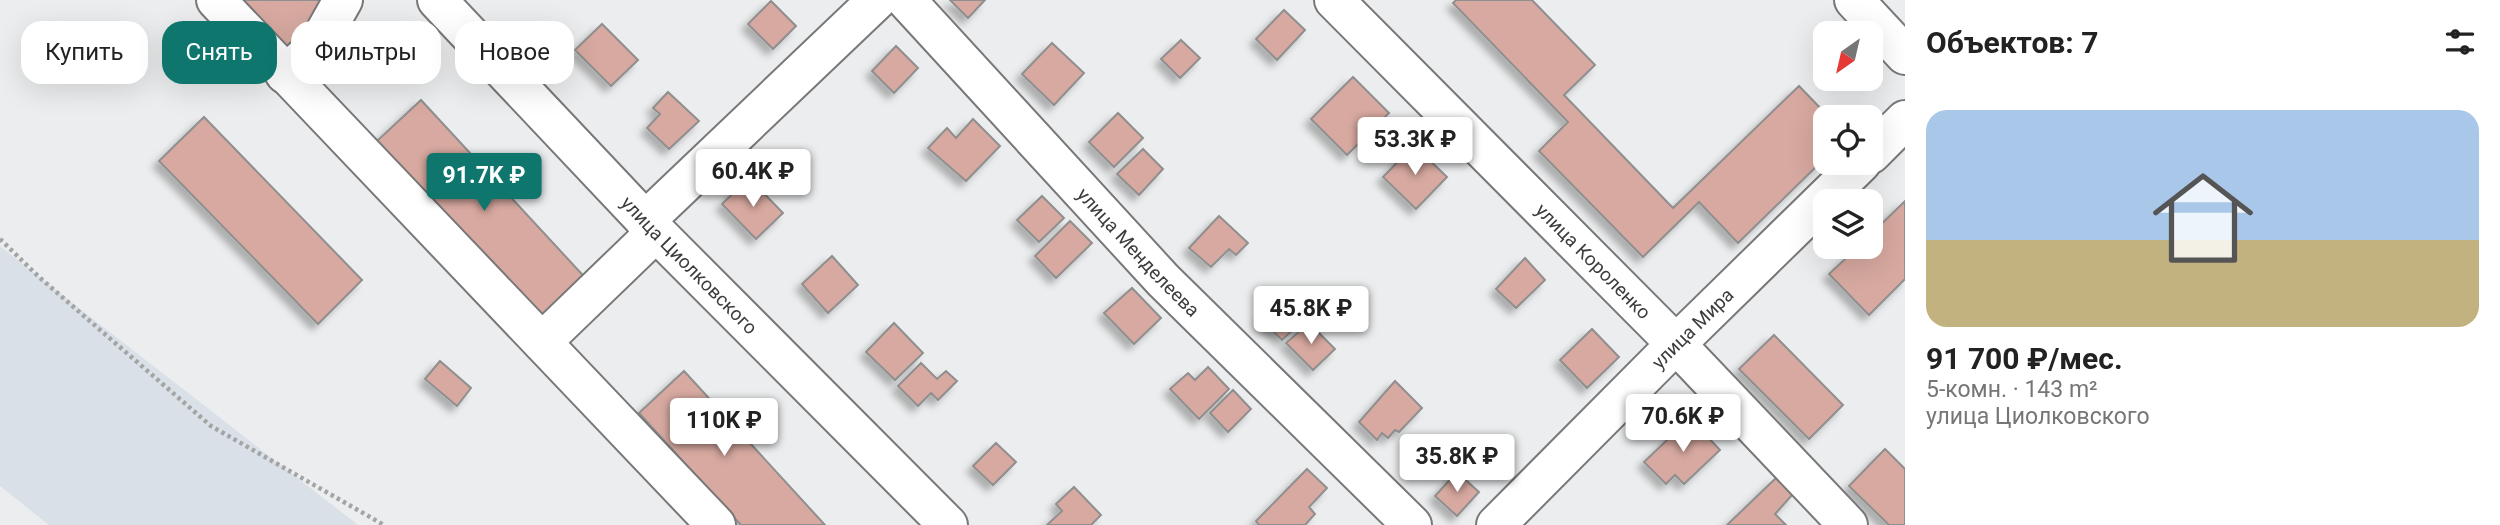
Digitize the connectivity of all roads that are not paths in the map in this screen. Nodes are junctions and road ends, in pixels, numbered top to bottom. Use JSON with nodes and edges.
{"nodes":[{"id":1,"x":216,"y":0,"type":"edge"},
{"id":2,"x":343,"y":0,"type":"edge"},
{"id":3,"x":437,"y":0,"type":"edge"},
{"id":4,"x":877,"y":0,"type":"edge"},
{"id":5,"x":906,"y":0,"type":"edge"},
{"id":6,"x":1334,"y":0,"type":"edge"},
{"id":7,"x":1854,"y":0,"type":"edge"},
{"id":8,"x":1905,"y":55,"type":"edge"},
{"id":9,"x":285,"y":74,"type":"junction"},
{"id":10,"x":1905,"y":120,"type":"edge"},
{"id":11,"x":1883,"y":141,"type":"edge"},
{"id":12,"x":1849,"y":175,"type":"edge"},
{"id":13,"x":651,"y":227,"type":"junction"},
{"id":14,"x":541,"y":342,"type":"junction"},
{"id":15,"x":1676,"y":344,"type":"junction"},
{"id":16,"x":716,"y":525,"type":"edge"},
{"id":17,"x":947,"y":525,"type":"edge"},
{"id":18,"x":1412,"y":525,"type":"edge"},
{"id":19,"x":1496,"y":525,"type":"edge"},
{"id":20,"x":1848,"y":525,"type":"edge"}],
"edges":[{"from":1,"to":9,"type":"street"},
{"from":2,"to":9,"type":"street"},
{"from":3,"to":13,"type":"street","name":"улица Циолковского"},
{"from":4,"to":13,"type":"street"},
{"from":5,"to":18,"type":"street","name":"улица Менделеева"},
{"from":6,"to":15,"type":"street","name":"улица Короленко"},
{"from":7,"to":8,"type":"street"},
{"from":9,"to":14,"type":"street"},
{"from":10,"to":11,"type":"street"},
{"from":12,"to":15,"type":"street","name":"улица Мира"},
{"from":13,"to":14,"type":"street"},
{"from":13,"to":17,"type":"street","name":"улица Циолковского"},
{"from":14,"to":16,"type":"street"},
{"from":15,"to":19,"type":"street","name":"улица Мира"},
{"from":15,"to":20,"type":"street","name":"улица Короленко"}]}
